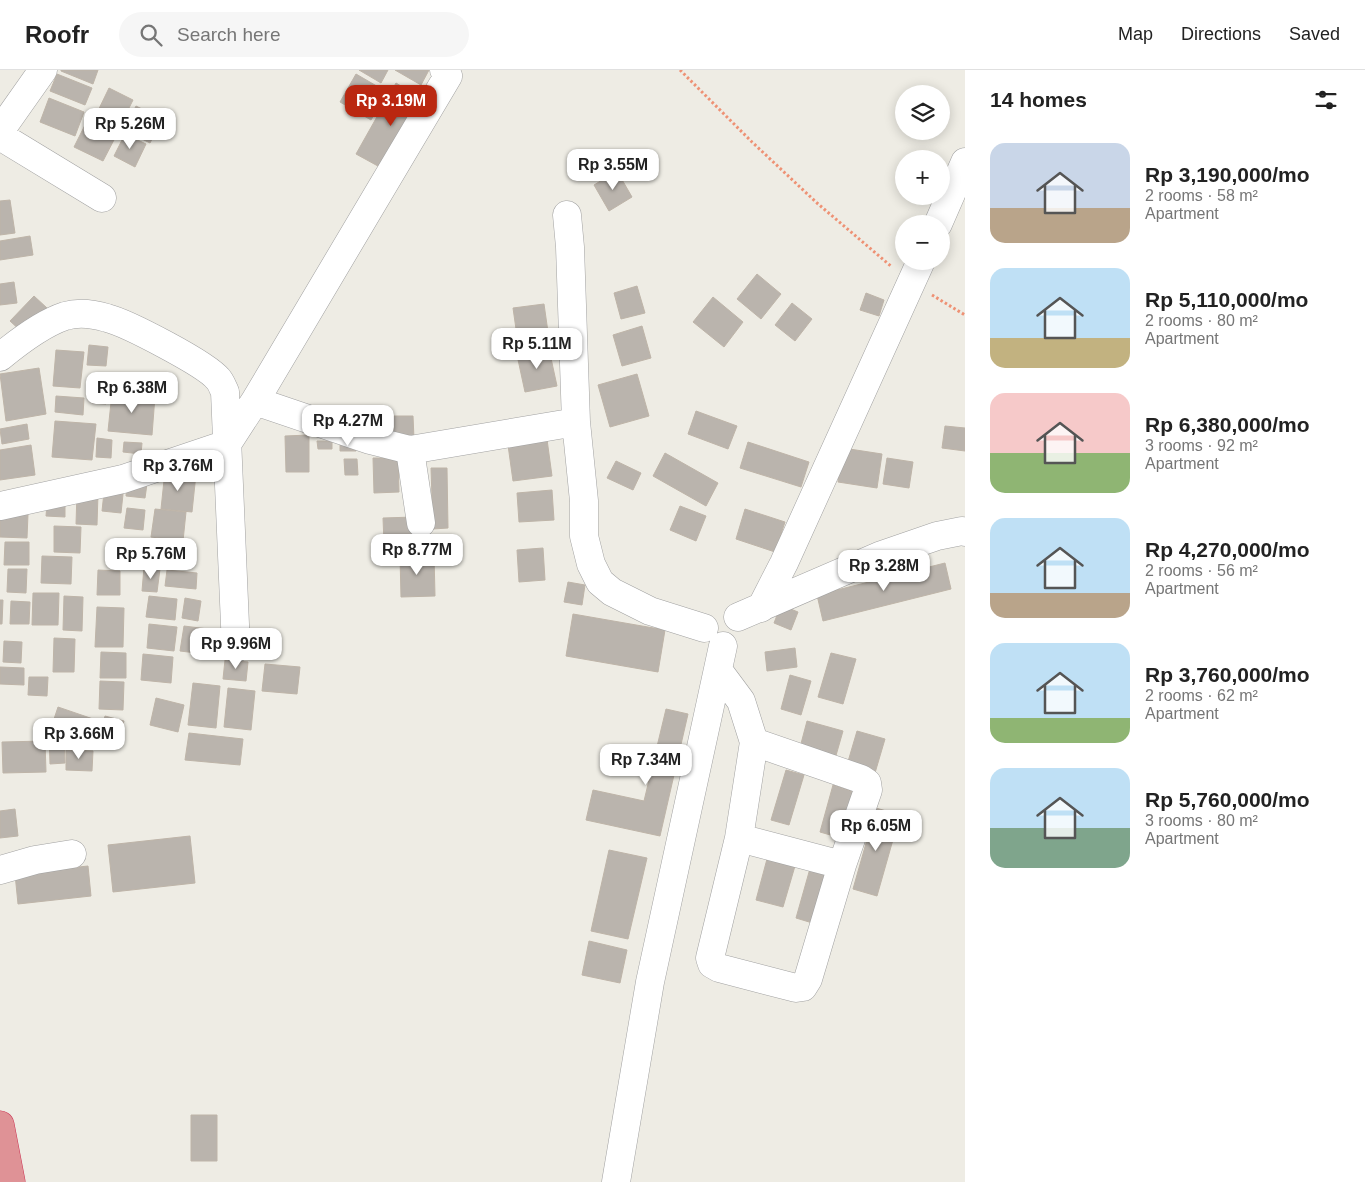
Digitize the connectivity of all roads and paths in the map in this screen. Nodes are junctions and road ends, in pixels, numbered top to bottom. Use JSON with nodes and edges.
{"nodes":[{"id":1,"x":43,"y":70,"type":"edge"},
{"id":2,"x":680,"y":70,"type":"edge"},
{"id":3,"x":450,"y":72,"type":"edge"},
{"id":4,"x":0,"y":132,"type":"edge"},
{"id":5,"x":0,"y":136,"type":"edge"},
{"id":6,"x":965,"y":162,"type":"edge"},
{"id":7,"x":102,"y":198,"type":"dead end"},
{"id":8,"x":567,"y":215,"type":"dead end"},
{"id":9,"x":942,"y":215,"type":"edge"},
{"id":10,"x":916,"y":272,"type":"edge"},
{"id":11,"x":965,"y":315,"type":"edge"},
{"id":12,"x":0,"y":357,"type":"edge"},
{"id":13,"x":255,"y":401,"type":"junction"},
{"id":14,"x":576,"y":422,"type":"junction"},
{"id":15,"x":227,"y":444,"type":"junction"},
{"id":16,"x":410,"y":450,"type":"junction"},
{"id":17,"x":0,"y":506,"type":"edge"},
{"id":18,"x":421,"y":523,"type":"dead end"},
{"id":19,"x":964,"y":530,"type":"edge"},
{"id":20,"x":749,"y":612,"type":"junction"},
{"id":21,"x":236,"y":648,"type":"dead end"},
{"id":22,"x":715,"y":648,"type":"junction"},
{"id":23,"x":754,"y":742,"type":"junction"},
{"id":24,"x":739,"y":838,"type":"junction"},
{"id":25,"x":72,"y":854,"type":"dead end"},
{"id":26,"x":842,"y":865,"type":"junction"},
{"id":27,"x":0,"y":870,"type":"edge"},
{"id":28,"x":0,"y":1124,"type":"edge"},
{"id":29,"x":11,"y":1182,"type":"edge"},
{"id":30,"x":616,"y":1182,"type":"edge"}],
"edges":[{"from":1,"to":4,"type":"street"},
{"from":2,"to":10,"type":"path"},
{"from":3,"to":13,"type":"street"},
{"from":5,"to":7,"type":"street"},
{"from":6,"to":9,"type":"street"},
{"from":8,"to":14,"type":"street"},
{"from":10,"to":11,"type":"path"},
{"from":10,"to":20,"type":"street"},
{"from":12,"to":15,"type":"street"},
{"from":13,"to":15,"type":"street"},
{"from":13,"to":16,"type":"street"},
{"from":14,"to":16,"type":"street"},
{"from":14,"to":22,"type":"street"},
{"from":15,"to":17,"type":"street"},
{"from":15,"to":21,"type":"street"},
{"from":16,"to":18,"type":"street"},
{"from":19,"to":20,"type":"street"},
{"from":20,"to":22,"type":"street"},
{"from":22,"to":23,"type":"street"},
{"from":22,"to":30,"type":"street"},
{"from":23,"to":24,"type":"street"},
{"from":23,"to":26,"type":"street"},
{"from":24,"to":26,"type":"street"},
{"from":24,"to":26,"type":"street"},
{"from":25,"to":27,"type":"street"},
{"from":28,"to":29,"type":"highway"}]}
